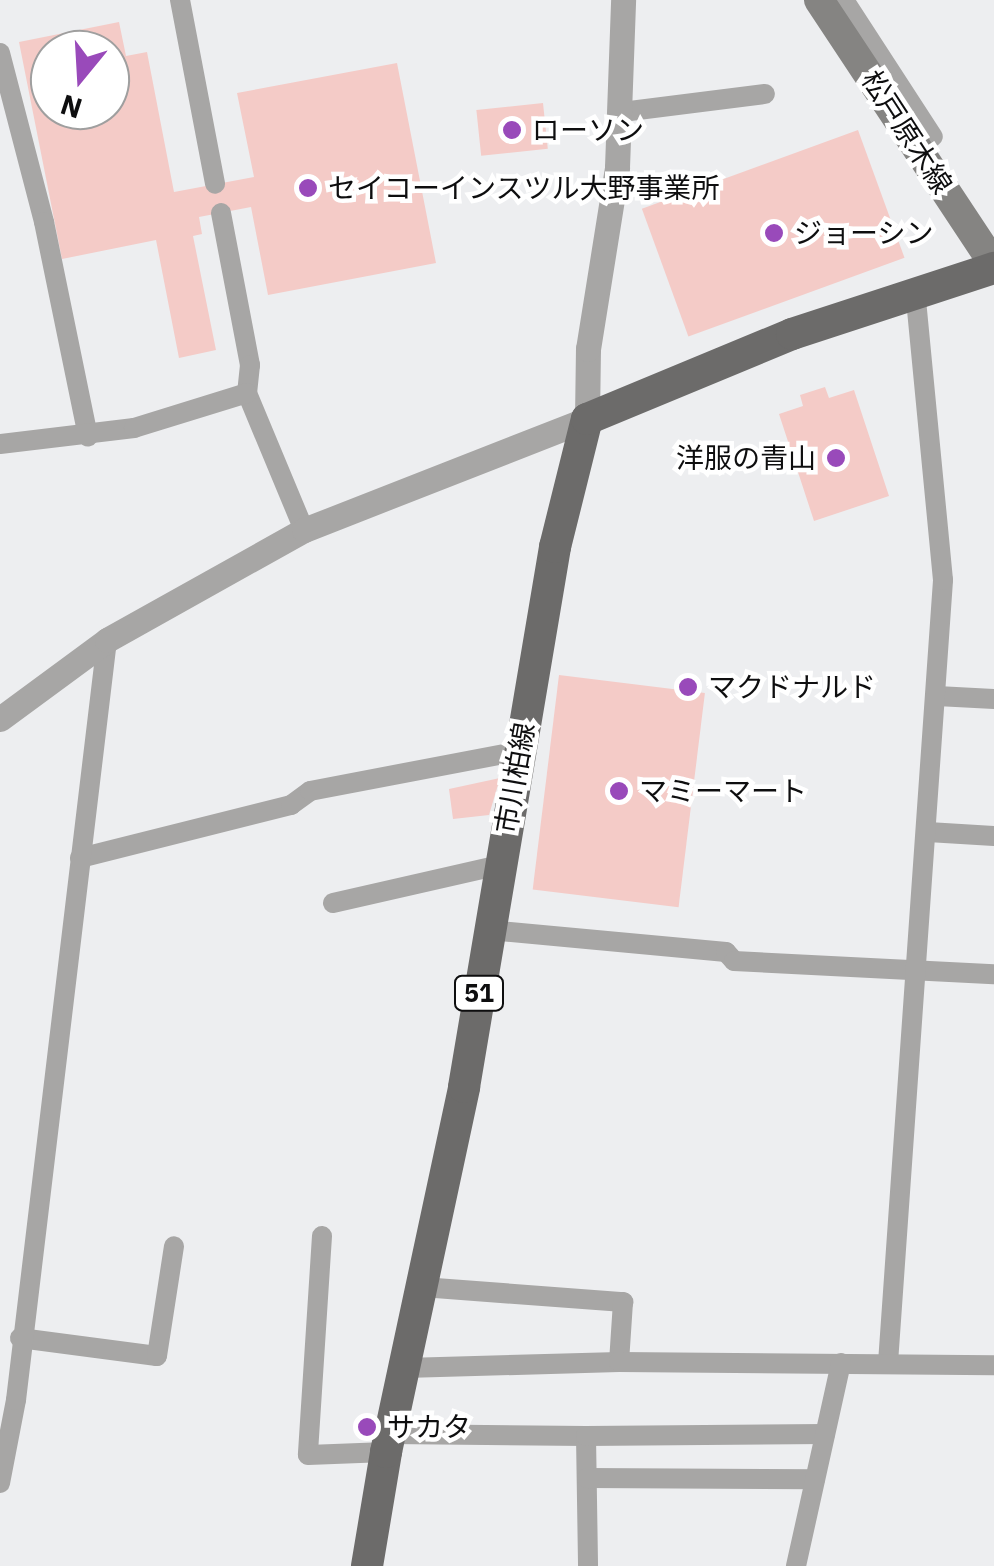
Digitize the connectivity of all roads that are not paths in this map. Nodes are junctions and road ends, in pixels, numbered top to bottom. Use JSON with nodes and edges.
{"nodes":[{"id":1,"x":180,"y":0,"type":"edge"},
{"id":2,"x":623,"y":0,"type":"edge"},
{"id":3,"x":818,"y":0,"type":"edge"},
{"id":4,"x":844,"y":0,"type":"edge"},
{"id":5,"x":0,"y":52,"type":"edge"},
{"id":6,"x":765,"y":94,"type":"dead end"},
{"id":7,"x":622,"y":112,"type":"junction"},
{"id":8,"x":933,"y":137,"type":"dead end"},
{"id":9,"x":216,"y":184,"type":"dead end"},
{"id":10,"x":222,"y":213,"type":"dead end"},
{"id":11,"x":994,"y":266,"type":"edge"},
{"id":12,"x":915,"y":291,"type":"junction"},
{"id":13,"x":247,"y":393,"type":"junction"},
{"id":14,"x":587,"y":418,"type":"junction"},
{"id":15,"x":88,"y":437,"type":"junction"},
{"id":16,"x":0,"y":444,"type":"edge"},
{"id":17,"x":304,"y":530,"type":"junction"},
{"id":18,"x":108,"y":640,"type":"junction"},
{"id":19,"x":937,"y":696,"type":"junction"},
{"id":20,"x":994,"y":699,"type":"edge"},
{"id":21,"x":0,"y":718,"type":"edge"},
{"id":22,"x":519,"y":751,"type":"junction"},
{"id":23,"x":928,"y":832,"type":"junction"},
{"id":24,"x":994,"y":836,"type":"edge"},
{"id":25,"x":80,"y":858,"type":"junction"},
{"id":26,"x":500,"y":865,"type":"junction"},
{"id":27,"x":333,"y":903,"type":"dead end"},
{"id":28,"x":489,"y":930,"type":"junction"},
{"id":29,"x":918,"y":969,"type":"junction"},
{"id":30,"x":994,"y":974,"type":"edge"},
{"id":31,"x":322,"y":1236,"type":"dead end"},
{"id":32,"x":174,"y":1246,"type":"dead end"},
{"id":33,"x":422,"y":1287,"type":"junction"},
{"id":34,"x":20,"y":1338,"type":"junction"},
{"id":35,"x":619,"y":1362,"type":"junction"},
{"id":36,"x":841,"y":1363,"type":"junction"},
{"id":37,"x":888,"y":1364,"type":"junction"},
{"id":38,"x":994,"y":1365,"type":"edge"},
{"id":39,"x":404,"y":1368,"type":"junction"},
{"id":40,"x":825,"y":1434,"type":"junction"},
{"id":41,"x":586,"y":1436,"type":"junction"},
{"id":42,"x":388,"y":1443,"type":"junction"},
{"id":43,"x":587,"y":1478,"type":"junction"},
{"id":44,"x":815,"y":1479,"type":"junction"},
{"id":45,"x":0,"y":1483,"type":"edge"},
{"id":46,"x":367,"y":1566,"type":"edge"},
{"id":47,"x":588,"y":1566,"type":"edge"},
{"id":48,"x":796,"y":1566,"type":"edge"}],
"edges":[{"from":1,"to":9,"type":"street"},
{"from":2,"to":7,"type":"street"},
{"from":3,"to":11,"type":"main road","name":"松戸原木線"},
{"from":4,"to":8,"type":"street"},
{"from":5,"to":15,"type":"street"},
{"from":6,"to":7,"type":"street"},
{"from":7,"to":14,"type":"street"},
{"from":10,"to":13,"type":"street"},
{"from":11,"to":12,"type":"main road"},
{"from":12,"to":14,"type":"main road"},
{"from":12,"to":19,"type":"street"},
{"from":13,"to":15,"type":"street"},
{"from":13,"to":17,"type":"street"},
{"from":14,"to":17,"type":"street"},
{"from":14,"to":22,"type":"main road","name":"市川柏線","number":"51"},
{"from":15,"to":16,"type":"street"},
{"from":17,"to":18,"type":"street"},
{"from":18,"to":21,"type":"street"},
{"from":18,"to":25,"type":"street"},
{"from":19,"to":20,"type":"street"},
{"from":19,"to":23,"type":"street"},
{"from":22,"to":25,"type":"street"},
{"from":22,"to":26,"type":"main road","name":"市川柏線","number":"51"},
{"from":23,"to":24,"type":"street"},
{"from":23,"to":29,"type":"street"},
{"from":25,"to":34,"type":"street"},
{"from":26,"to":27,"type":"street"},
{"from":26,"to":28,"type":"main road","name":"市川柏線","number":"51"},
{"from":28,"to":29,"type":"street"},
{"from":28,"to":33,"type":"main road","name":"市川柏線","number":"51"},
{"from":29,"to":30,"type":"street"},
{"from":29,"to":37,"type":"street"},
{"from":31,"to":42,"type":"street"},
{"from":32,"to":34,"type":"street"},
{"from":33,"to":35,"type":"street"},
{"from":33,"to":39,"type":"main road","name":"市川柏線","number":"51"},
{"from":34,"to":45,"type":"street"},
{"from":35,"to":36,"type":"street"},
{"from":35,"to":39,"type":"street"},
{"from":36,"to":37,"type":"street"},
{"from":36,"to":40,"type":"street"},
{"from":37,"to":38,"type":"street"},
{"from":39,"to":42,"type":"main road","name":"市川柏線","number":"51"},
{"from":40,"to":41,"type":"street"},
{"from":40,"to":44,"type":"street"},
{"from":41,"to":42,"type":"street"},
{"from":41,"to":43,"type":"street"},
{"from":42,"to":46,"type":"main road","name":"市川柏線","number":"51"},
{"from":43,"to":44,"type":"street"},
{"from":43,"to":47,"type":"street"},
{"from":44,"to":48,"type":"street"}]}
